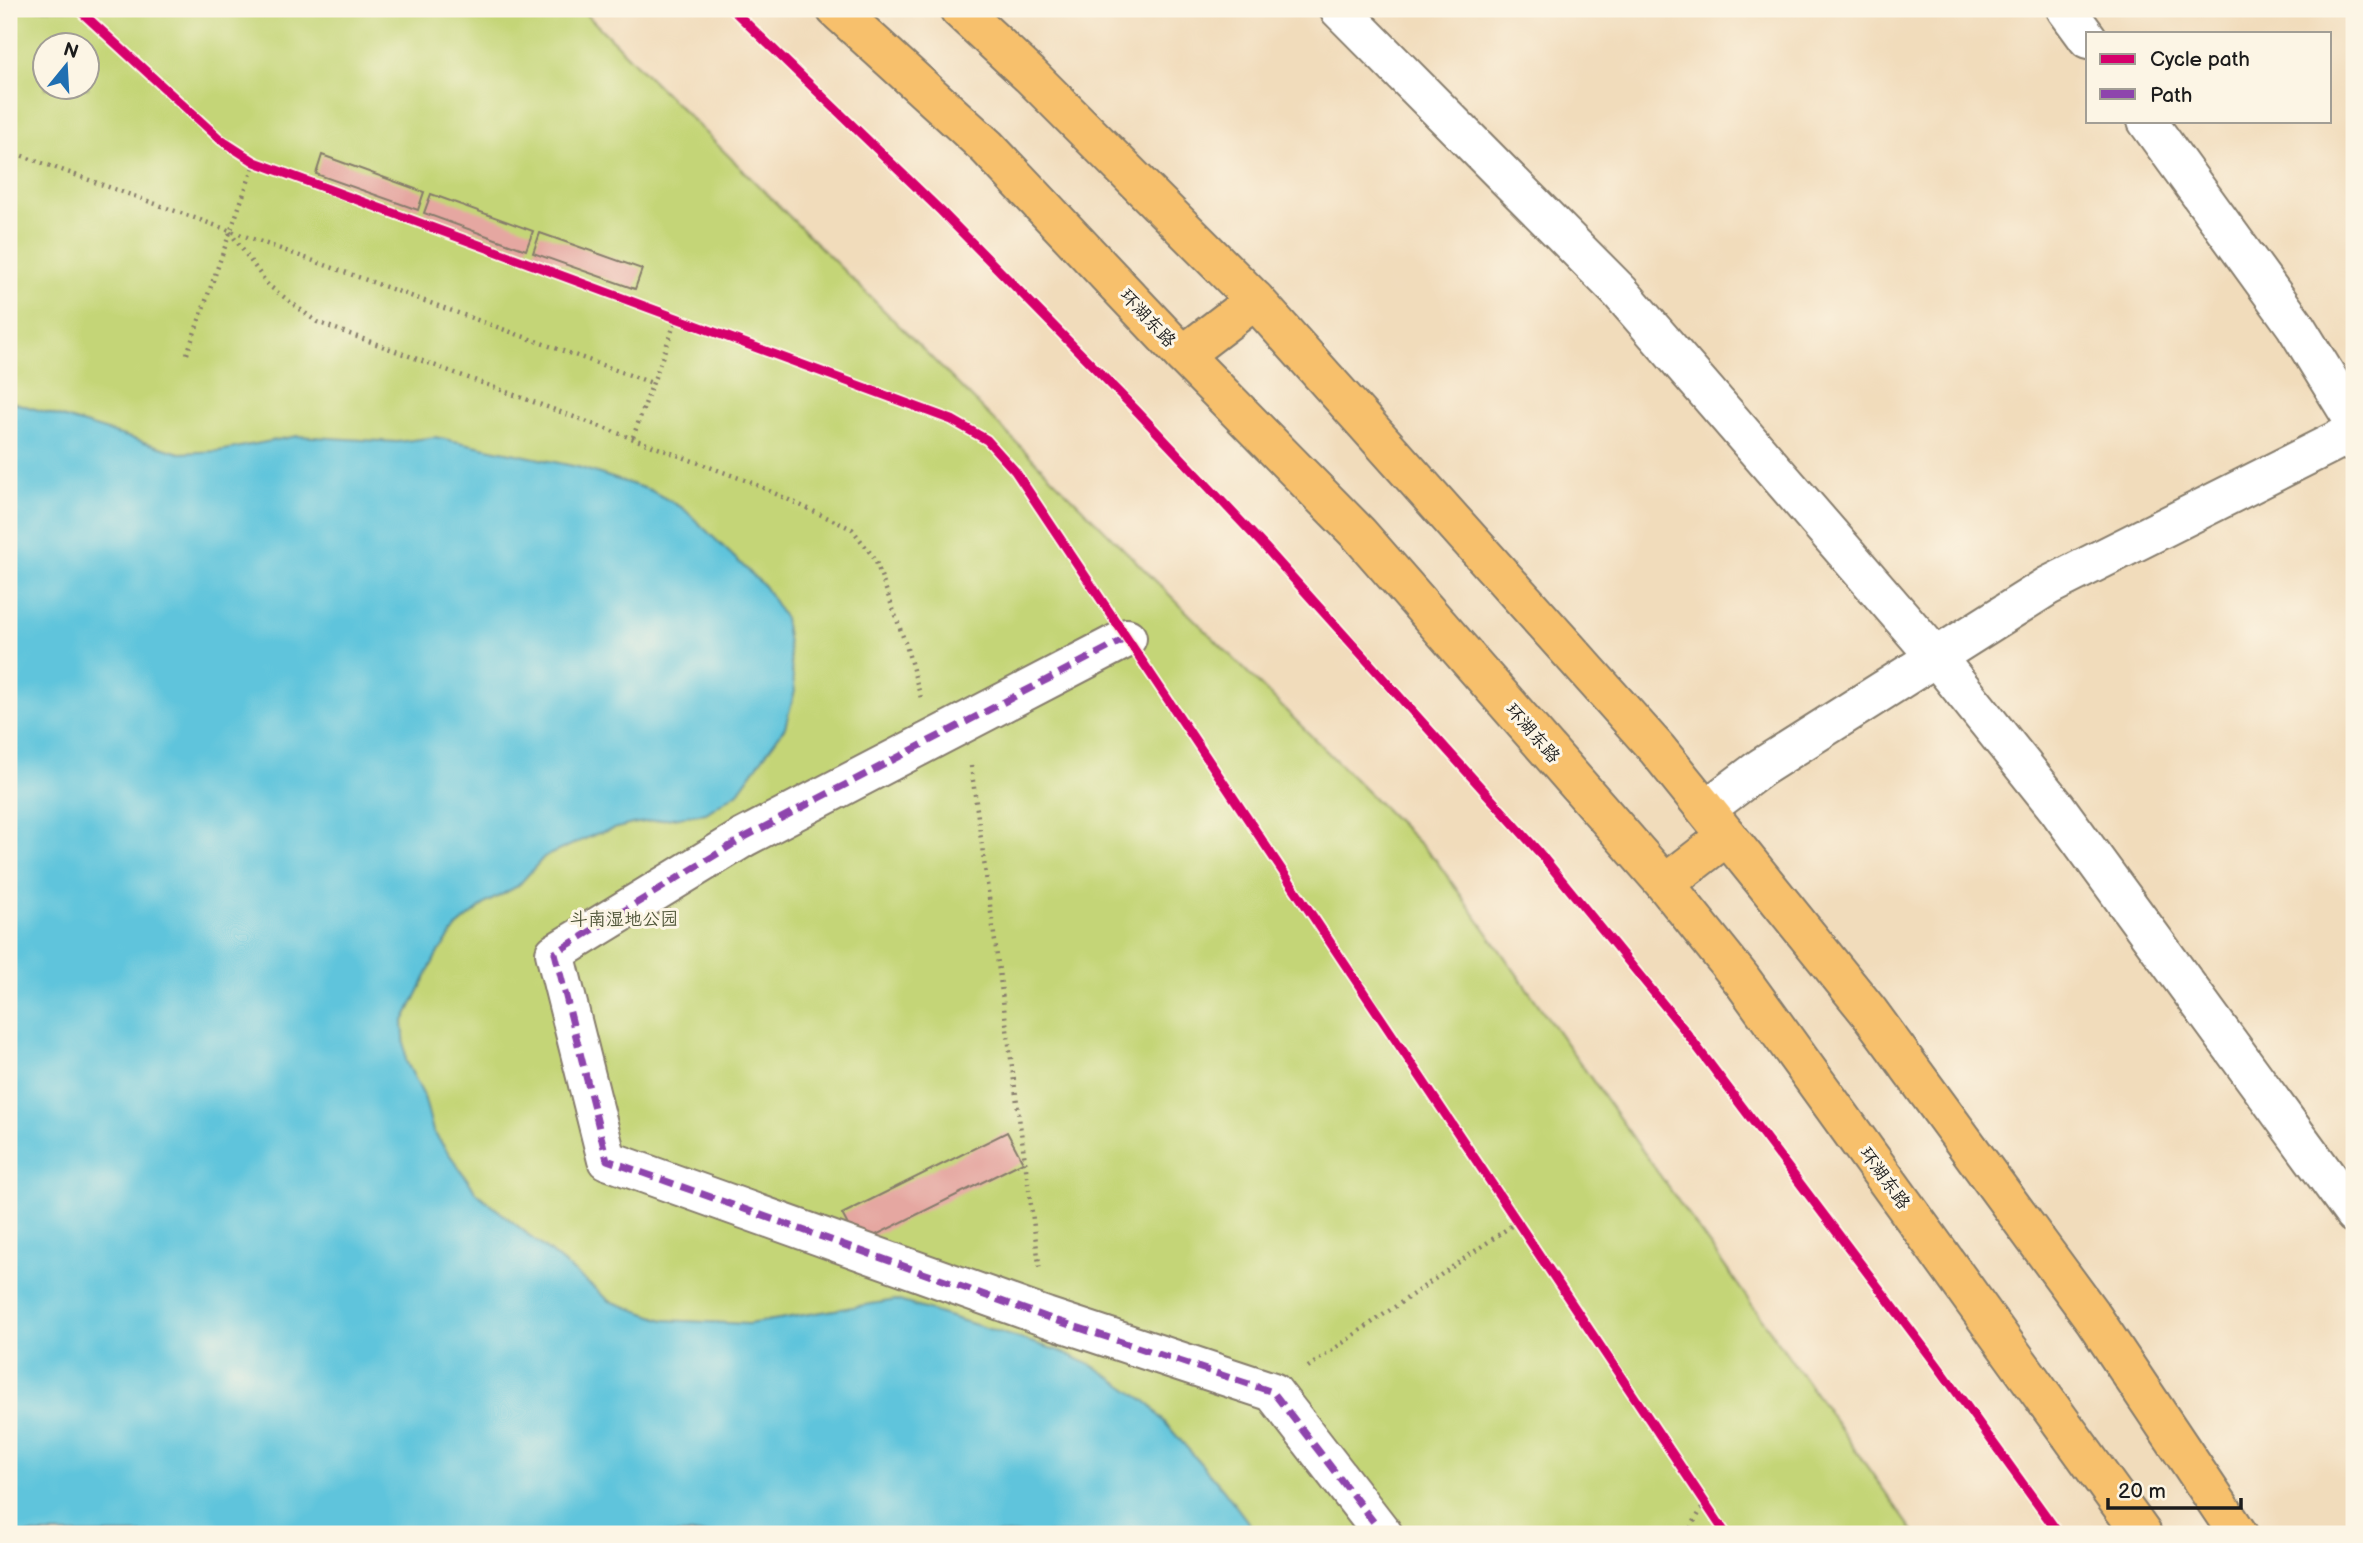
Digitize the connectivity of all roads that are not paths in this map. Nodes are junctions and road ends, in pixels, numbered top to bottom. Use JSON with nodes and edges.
{"nodes":[{"id":1,"x":836,"y":9,"type":"edge"},
{"id":2,"x":959,"y":9,"type":"edge"},
{"id":3,"x":1339,"y":9,"type":"edge"},
{"id":4,"x":2066,"y":9,"type":"edge"},
{"id":5,"x":2086,"y":36,"type":"edge"},
{"id":6,"x":2148,"y":122,"type":"edge"},
{"id":7,"x":1255,"y":300,"type":"junction"},
{"id":8,"x":1183,"y":355,"type":"junction"},
{"id":9,"x":2354,"y":421,"type":"edge"},
{"id":10,"x":2354,"y":432,"type":"edge"},
{"id":11,"x":1127,"y":638,"type":"dead end"},
{"id":12,"x":1936,"y":657,"type":"junction"},
{"id":13,"x":1717,"y":822,"type":"junction"},
{"id":14,"x":1665,"y":884,"type":"junction"},
{"id":15,"x":2354,"y":1214,"type":"edge"},
{"id":16,"x":1383,"y":1534,"type":"edge"},
{"id":17,"x":2142,"y":1534,"type":"edge"},
{"id":18,"x":2238,"y":1534,"type":"edge"}],
"edges":[{"from":1,"to":8,"type":"main road","name":"环湖东路"},
{"from":2,"to":7,"type":"main road"},
{"from":3,"to":12,"type":"street"},
{"from":4,"to":5,"type":"street"},
{"from":6,"to":9,"type":"street"},
{"from":7,"to":8,"type":"main road"},
{"from":7,"to":13,"type":"main road"},
{"from":8,"to":14,"type":"main road","name":"环湖东路"},
{"from":10,"to":12,"type":"street"},
{"from":11,"to":16,"type":"street"},
{"from":12,"to":13,"type":"street"},
{"from":12,"to":15,"type":"street"},
{"from":13,"to":14,"type":"main road"},
{"from":13,"to":18,"type":"main road"},
{"from":14,"to":17,"type":"main road","name":"环湖东路"}]}
